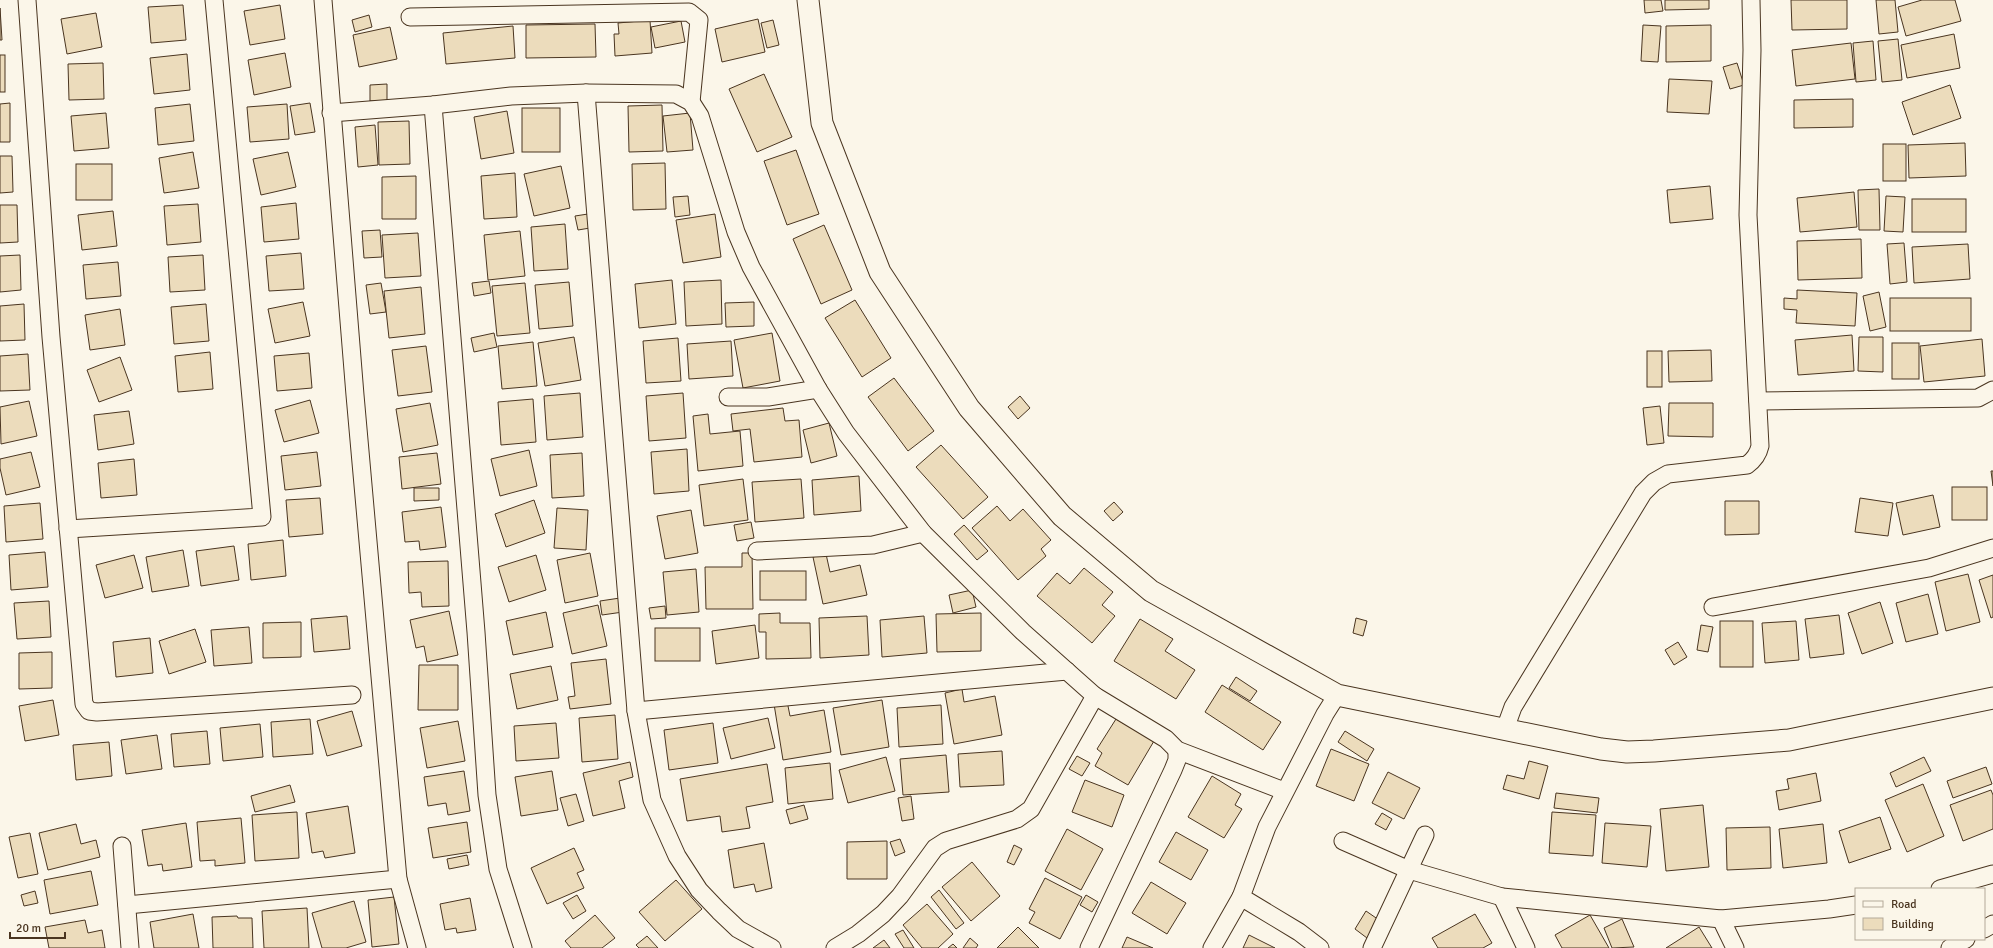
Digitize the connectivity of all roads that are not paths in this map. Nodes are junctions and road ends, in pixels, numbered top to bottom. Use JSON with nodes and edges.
{"nodes":[{"id":1,"x":27,"y":0,"type":"edge"},
{"id":2,"x":214,"y":0,"type":"edge"},
{"id":3,"x":323,"y":0,"type":"edge"},
{"id":4,"x":808,"y":0,"type":"edge"},
{"id":5,"x":1751,"y":0,"type":"edge"},
{"id":6,"x":410,"y":18,"type":"dead end"},
{"id":7,"x":586,"y":93,"type":"junction"},
{"id":8,"x":691,"y":102,"type":"junction"},
{"id":9,"x":433,"y":105,"type":"junction"},
{"id":10,"x":331,"y":113,"type":"junction"},
{"id":11,"x":818,"y":389,"type":"junction"},
{"id":12,"x":1993,"y":390,"type":"edge"},
{"id":13,"x":728,"y":397,"type":"dead end"},
{"id":14,"x":1758,"y":401,"type":"junction"},
{"id":15,"x":68,"y":529,"type":"junction"},
{"id":16,"x":922,"y":533,"type":"junction"},
{"id":17,"x":1993,"y":548,"type":"edge"},
{"id":18,"x":757,"y":551,"type":"dead end"},
{"id":19,"x":1713,"y":607,"type":"dead end"},
{"id":20,"x":1067,"y":671,"type":"junction"},
{"id":21,"x":352,"y":695,"type":"dead end"},
{"id":22,"x":1337,"y":695,"type":"junction"},
{"id":23,"x":1095,"y":696,"type":"junction"},
{"id":24,"x":1993,"y":698,"type":"edge"},
{"id":25,"x":636,"y":711,"type":"junction"},
{"id":26,"x":1505,"y":729,"type":"junction"},
{"id":27,"x":1177,"y":750,"type":"junction"},
{"id":28,"x":1284,"y":791,"type":"junction"},
{"id":29,"x":1425,"y":835,"type":"dead end"},
{"id":30,"x":1342,"y":841,"type":"dead end"},
{"id":31,"x":122,"y":846,"type":"dead end"},
{"id":32,"x":1409,"y":870,"type":"junction"},
{"id":33,"x":1993,"y":874,"type":"edge"},
{"id":34,"x":398,"y":878,"type":"junction"},
{"id":35,"x":1944,"y":888,"type":"edge"},
{"id":36,"x":1241,"y":897,"type":"junction"},
{"id":37,"x":1502,"y":897,"type":"junction"},
{"id":38,"x":1855,"y":904,"type":"edge"},
{"id":39,"x":127,"y":905,"type":"junction"},
{"id":40,"x":1721,"y":919,"type":"junction"},
{"id":41,"x":1964,"y":940,"type":"edge"},
{"id":42,"x":130,"y":948,"type":"edge"},
{"id":43,"x":417,"y":948,"type":"edge"},
{"id":44,"x":523,"y":948,"type":"edge"},
{"id":45,"x":772,"y":948,"type":"edge"},
{"id":46,"x":835,"y":948,"type":"edge"},
{"id":47,"x":1089,"y":948,"type":"edge"},
{"id":48,"x":1212,"y":948,"type":"edge"},
{"id":49,"x":1320,"y":948,"type":"edge"},
{"id":50,"x":1372,"y":948,"type":"edge"},
{"id":51,"x":1526,"y":948,"type":"edge"},
{"id":52,"x":1735,"y":948,"type":"edge"},
{"id":53,"x":1950,"y":948,"type":"edge"}],
"edges":[{"from":1,"to":15,"type":"street"},
{"from":2,"to":15,"type":"street"},
{"from":3,"to":10,"type":"street"},
{"from":4,"to":22,"type":"street"},
{"from":5,"to":14,"type":"street"},
{"from":6,"to":8,"type":"street"},
{"from":7,"to":8,"type":"street"},
{"from":7,"to":9,"type":"street"},
{"from":7,"to":25,"type":"street"},
{"from":8,"to":11,"type":"street"},
{"from":9,"to":10,"type":"street"},
{"from":9,"to":44,"type":"street"},
{"from":10,"to":34,"type":"street"},
{"from":11,"to":13,"type":"street"},
{"from":11,"to":16,"type":"street"},
{"from":12,"to":14,"type":"street"},
{"from":14,"to":26,"type":"street"},
{"from":15,"to":21,"type":"street"},
{"from":16,"to":18,"type":"street"},
{"from":16,"to":20,"type":"street"},
{"from":17,"to":19,"type":"street"},
{"from":20,"to":23,"type":"street"},
{"from":20,"to":25,"type":"street"},
{"from":22,"to":26,"type":"street"},
{"from":22,"to":28,"type":"street"},
{"from":23,"to":27,"type":"street"},
{"from":23,"to":46,"type":"street"},
{"from":24,"to":26,"type":"street"},
{"from":25,"to":45,"type":"street"},
{"from":27,"to":28,"type":"street"},
{"from":27,"to":47,"type":"street"},
{"from":28,"to":36,"type":"street"},
{"from":29,"to":32,"type":"street"},
{"from":30,"to":32,"type":"street"},
{"from":31,"to":39,"type":"street"},
{"from":32,"to":37,"type":"street"},
{"from":32,"to":50,"type":"street"},
{"from":33,"to":35,"type":"street"},
{"from":34,"to":39,"type":"street"},
{"from":34,"to":43,"type":"street"},
{"from":36,"to":48,"type":"street"},
{"from":36,"to":49,"type":"street"},
{"from":37,"to":40,"type":"street"},
{"from":37,"to":51,"type":"street"},
{"from":38,"to":40,"type":"street"},
{"from":39,"to":42,"type":"street"},
{"from":40,"to":52,"type":"street"},
{"from":41,"to":53,"type":"street"}]}
